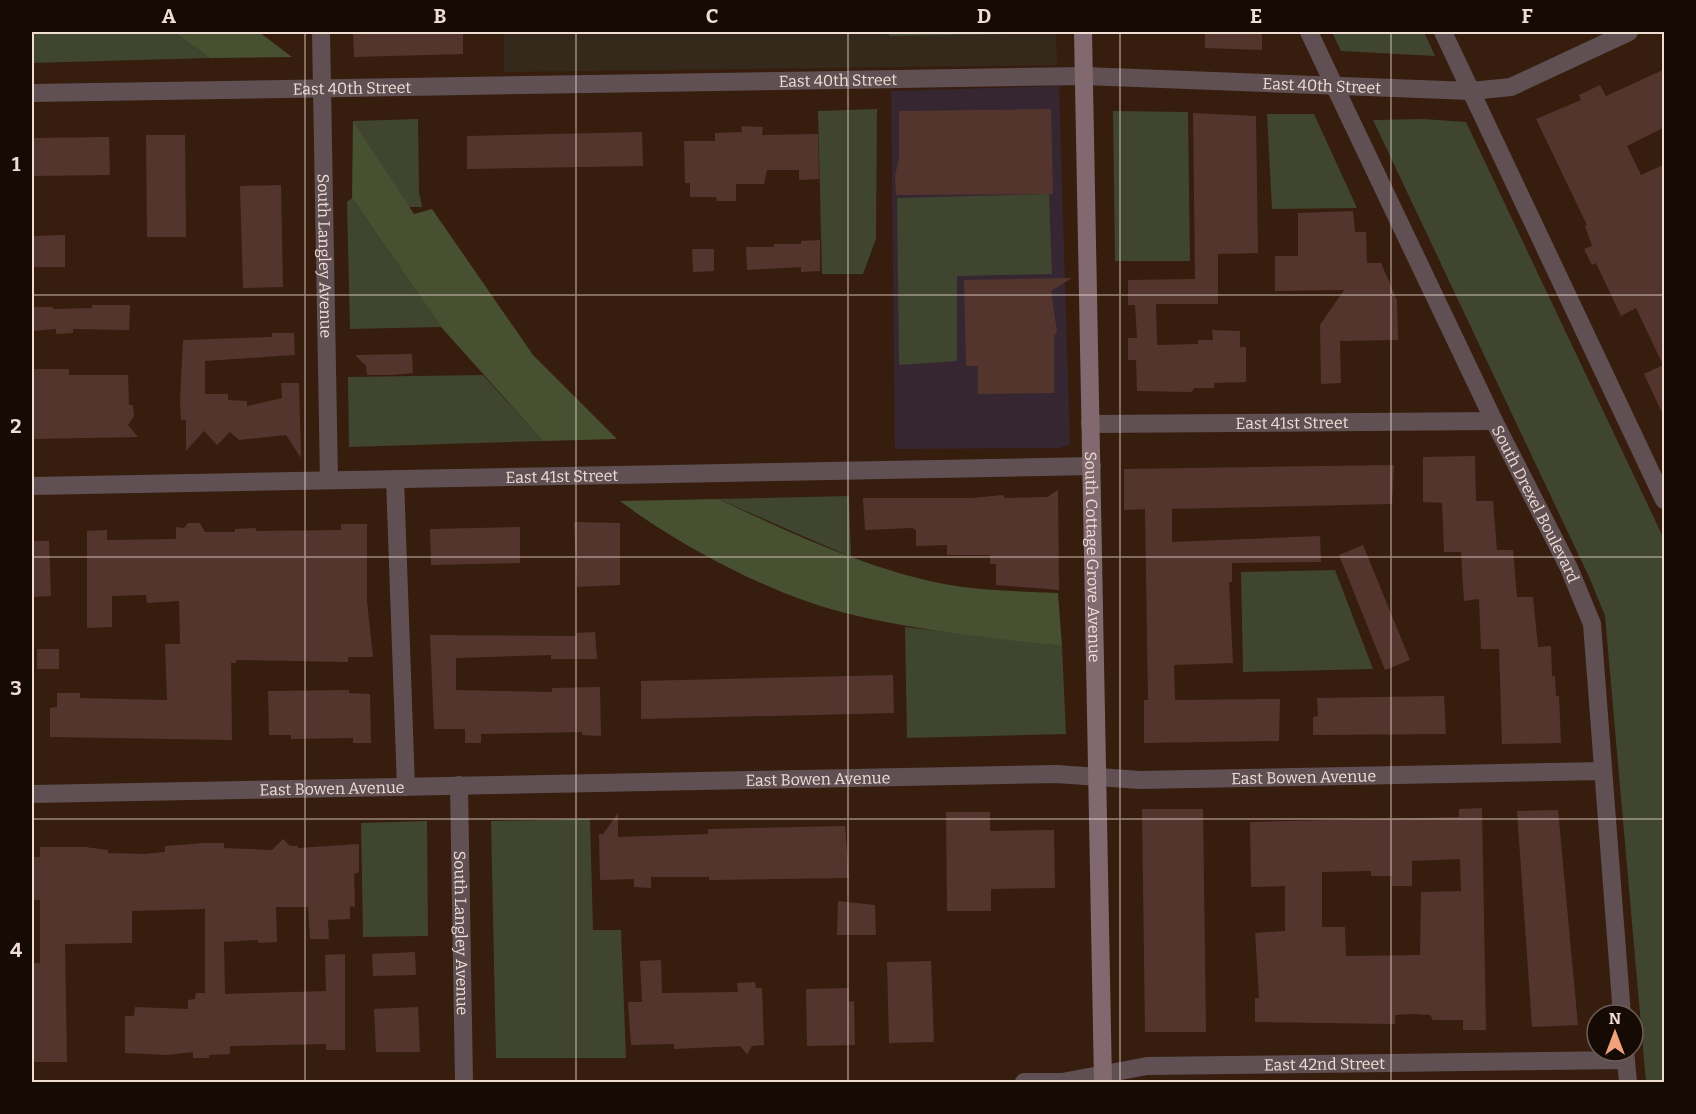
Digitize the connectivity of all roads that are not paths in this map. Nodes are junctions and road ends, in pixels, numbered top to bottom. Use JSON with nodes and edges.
{"nodes":[{"id":1,"x":321,"y":32,"type":"edge"},
{"id":2,"x":1083,"y":32,"type":"edge"},
{"id":3,"x":1309,"y":32,"type":"edge"},
{"id":4,"x":1443,"y":32,"type":"edge"},
{"id":5,"x":1629,"y":32,"type":"edge"},
{"id":6,"x":1084,"y":76,"type":"junction"},
{"id":7,"x":1334,"y":85,"type":"junction"},
{"id":8,"x":322,"y":88,"type":"junction"},
{"id":9,"x":1471,"y":91,"type":"junction"},
{"id":10,"x":32,"y":93,"type":"edge"},
{"id":11,"x":1494,"y":422,"type":"junction"},
{"id":12,"x":1090,"y":424,"type":"junction"},
{"id":13,"x":1092,"y":466,"type":"junction"},
{"id":14,"x":395,"y":479,"type":"junction"},
{"id":15,"x":329,"y":480,"type":"junction"},
{"id":16,"x":32,"y":486,"type":"edge"},
{"id":17,"x":1665,"y":500,"type":"edge"},
{"id":18,"x":1603,"y":771,"type":"junction"},
{"id":19,"x":1097,"y":777,"type":"junction"},
{"id":20,"x":406,"y":786,"type":"junction"},
{"id":21,"x":459,"y":786,"type":"junction"},
{"id":22,"x":32,"y":794,"type":"edge"},
{"id":23,"x":1622,"y":1003,"type":"edge"},
{"id":24,"x":1585,"y":1056,"type":"edge"},
{"id":25,"x":1627,"y":1063,"type":"edge"},
{"id":26,"x":1103,"y":1078,"type":"edge"},
{"id":27,"x":464,"y":1083,"type":"edge"},
{"id":28,"x":1024,"y":1083,"type":"edge"},
{"id":29,"x":1628,"y":1083,"type":"edge"}],
"edges":[{"from":1,"to":8,"type":"street","name":"South Langley Avenue"},
{"from":2,"to":6,"type":"main road","name":"South Cottage Grove Avenue"},
{"from":3,"to":7,"type":"street","name":"South Drexel Boulevard"},
{"from":4,"to":9,"type":"street"},
{"from":5,"to":9,"type":"street","name":"East 40th Street"},
{"from":6,"to":7,"type":"street","name":"East 40th Street"},
{"from":6,"to":8,"type":"street","name":"East 40th Street"},
{"from":6,"to":12,"type":"main road","name":"South Cottage Grove Avenue"},
{"from":7,"to":9,"type":"street","name":"East 40th Street"},
{"from":7,"to":11,"type":"street","name":"South Drexel Boulevard"},
{"from":8,"to":10,"type":"street","name":"East 40th Street"},
{"from":8,"to":15,"type":"street","name":"South Langley Avenue"},
{"from":9,"to":17,"type":"street"},
{"from":11,"to":12,"type":"street","name":"East 41st Street"},
{"from":11,"to":18,"type":"street","name":"South Drexel Boulevard"},
{"from":12,"to":13,"type":"main road","name":"South Cottage Grove Avenue"},
{"from":13,"to":14,"type":"street","name":"East 41st Street"},
{"from":13,"to":19,"type":"main road","name":"South Cottage Grove Avenue"},
{"from":14,"to":15,"type":"street","name":"East 41st Street"},
{"from":14,"to":20,"type":"street"},
{"from":15,"to":16,"type":"street","name":"East 41st Street"},
{"from":18,"to":19,"type":"street","name":"East Bowen Avenue"},
{"from":18,"to":23,"type":"street","name":"South Drexel Boulevard"},
{"from":19,"to":21,"type":"street","name":"East Bowen Avenue"},
{"from":19,"to":26,"type":"main road","name":"South Cottage Grove Avenue"},
{"from":20,"to":21,"type":"street","name":"East Bowen Avenue"},
{"from":20,"to":22,"type":"street","name":"East Bowen Avenue"},
{"from":21,"to":27,"type":"street","name":"South Langley Avenue"},
{"from":24,"to":26,"type":"street","name":"East 42nd Street"},
{"from":25,"to":29,"type":"street"},
{"from":26,"to":28,"type":"street","name":"East 42nd Street"}]}
